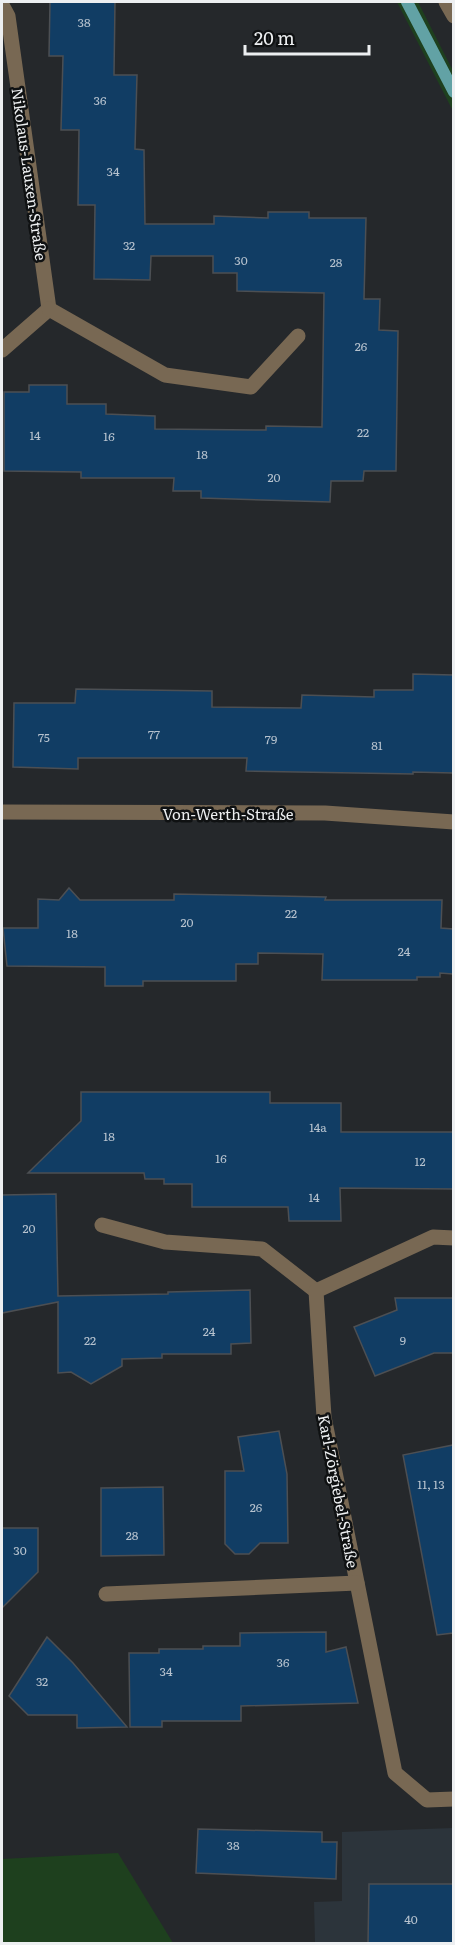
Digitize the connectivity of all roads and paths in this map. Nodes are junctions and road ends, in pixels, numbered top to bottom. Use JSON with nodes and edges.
{"nodes":[{"id":1,"x":446,"y":2,"type":"edge"},
{"id":2,"x":2,"y":5,"type":"edge"},
{"id":3,"x":453,"y":16,"type":"edge"},
{"id":4,"x":49,"y":309,"type":"junction"},
{"id":5,"x":298,"y":336,"type":"dead end"},
{"id":6,"x":2,"y":350,"type":"edge"},
{"id":7,"x":2,"y":812,"type":"edge"},
{"id":8,"x":453,"y":822,"type":"edge"},
{"id":9,"x":102,"y":1225,"type":"dead end"},
{"id":10,"x":453,"y":1238,"type":"edge"},
{"id":11,"x":316,"y":1291,"type":"junction"},
{"id":12,"x":357,"y":1583,"type":"junction"},
{"id":13,"x":106,"y":1594,"type":"dead end"},
{"id":14,"x":453,"y":1799,"type":"edge"}],
"edges":[{"from":1,"to":3,"type":"street"},
{"from":2,"to":4,"type":"street","name":"Nikolaus-Lauxen-Straße"},
{"from":4,"to":5,"type":"street"},
{"from":4,"to":6,"type":"street"},
{"from":7,"to":8,"type":"street","name":"Von-Werth-Straße"},
{"from":9,"to":11,"type":"street"},
{"from":10,"to":11,"type":"street"},
{"from":11,"to":12,"type":"street","name":"Karl-Zörgiebel-Straße"},
{"from":12,"to":13,"type":"street","name":"Karl-Zörgiebel-Straße"},
{"from":12,"to":14,"type":"street","name":"Karl-Zörgiebel-Straße"}]}
